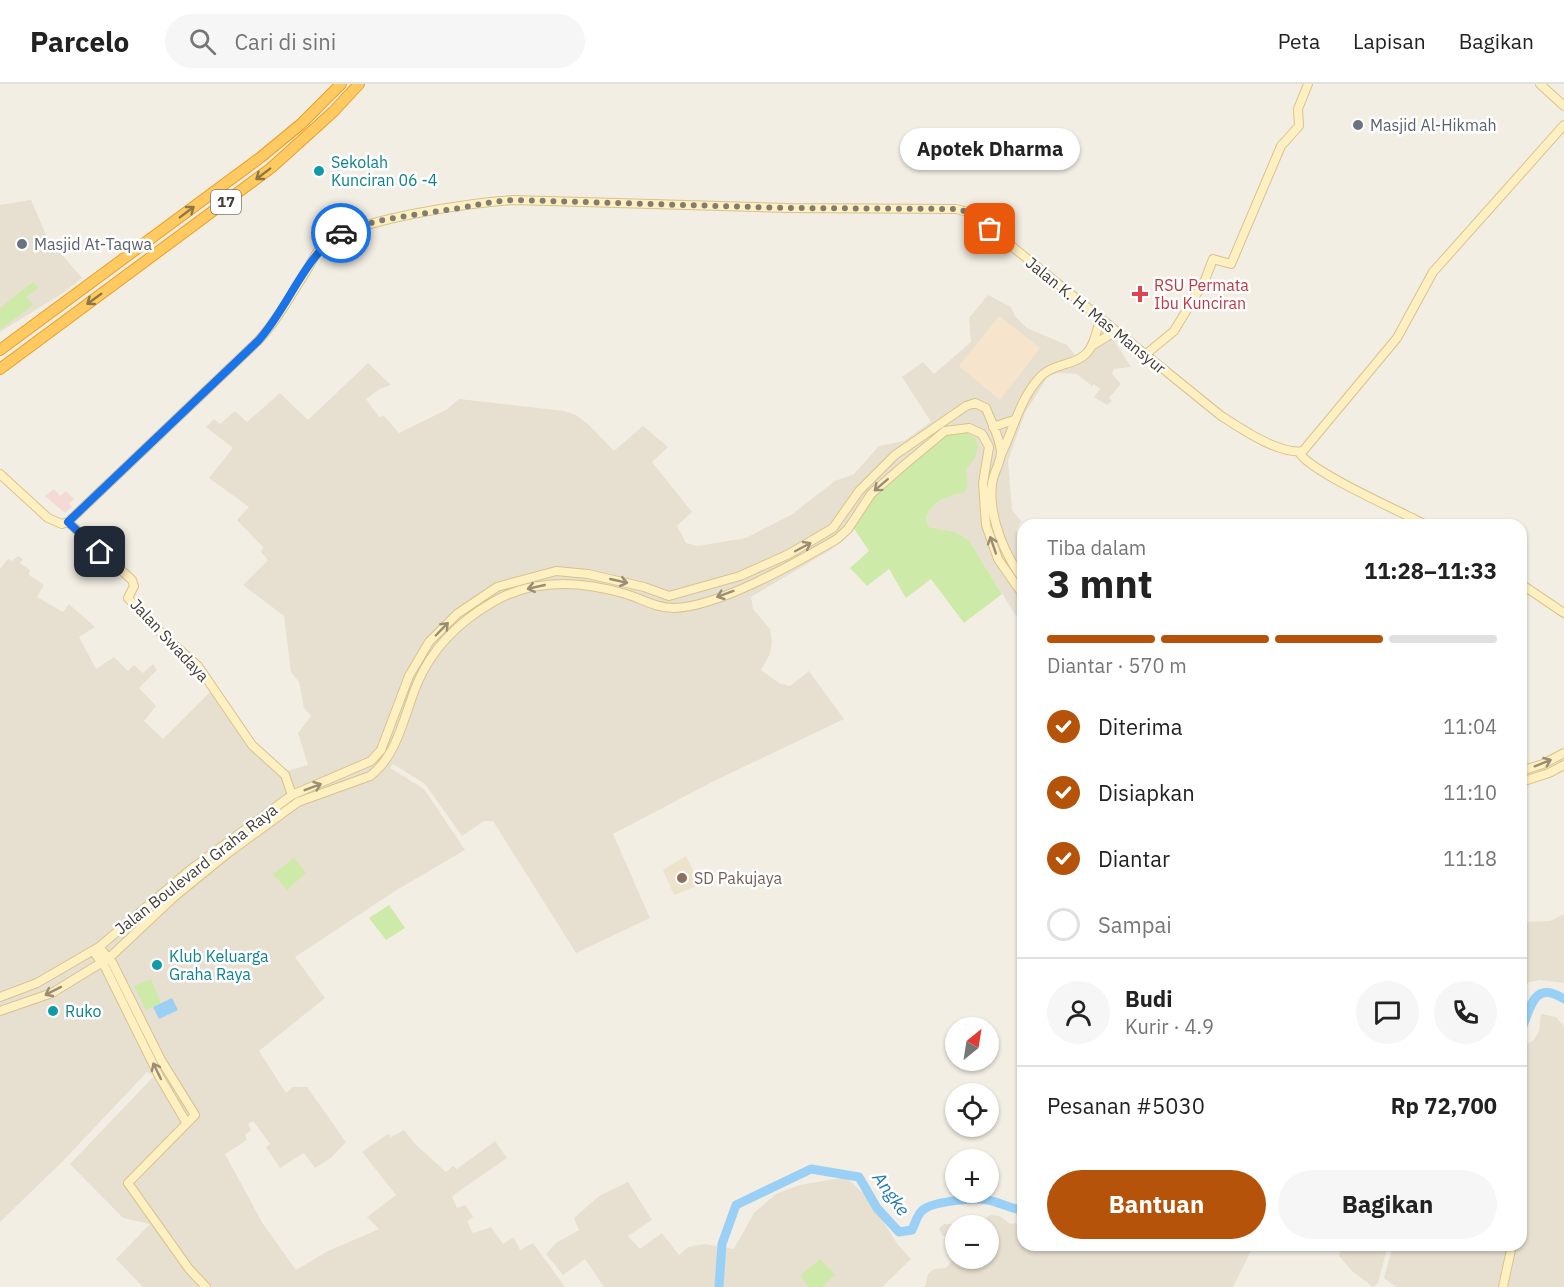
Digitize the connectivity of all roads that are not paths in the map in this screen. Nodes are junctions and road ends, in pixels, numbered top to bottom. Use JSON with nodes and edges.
{"nodes":[{"id":1,"x":341,"y":84,"type":"edge"},
{"id":2,"x":359,"y":84,"type":"edge"},
{"id":3,"x":1308,"y":84,"type":"edge"},
{"id":4,"x":1540,"y":84,"type":"edge"},
{"id":5,"x":1564,"y":106,"type":"edge"},
{"id":6,"x":1564,"y":125,"type":"edge"},
{"id":7,"x":1101,"y":319,"type":"junction"},
{"id":8,"x":1116,"y":331,"type":"junction"},
{"id":9,"x":1093,"y":345,"type":"junction"},
{"id":10,"x":0,"y":350,"type":"edge"},
{"id":11,"x":1146,"y":355,"type":"junction"},
{"id":12,"x":0,"y":369,"type":"edge"},
{"id":13,"x":1014,"y":420,"type":"junction"},
{"id":14,"x":993,"y":427,"type":"junction"},
{"id":15,"x":1299,"y":452,"type":"junction"},
{"id":16,"x":895,"y":455,"type":"junction"},
{"id":17,"x":1001,"y":455,"type":"junction"},
{"id":18,"x":903,"y":466,"type":"junction"},
{"id":19,"x":0,"y":474,"type":"edge"},
{"id":20,"x":988,"y":486,"type":"junction"},
{"id":21,"x":1414,"y":519,"type":"edge"},
{"id":22,"x":68,"y":522,"type":"junction"},
{"id":23,"x":1017,"y":569,"type":"edge"},
{"id":24,"x":1017,"y":586,"type":"edge"},
{"id":25,"x":1527,"y":588,"type":"edge"},
{"id":26,"x":1564,"y":613,"type":"edge"},
{"id":27,"x":1564,"y":753,"type":"edge"},
{"id":28,"x":376,"y":756,"type":"junction"},
{"id":29,"x":385,"y":762,"type":"junction"},
{"id":30,"x":1564,"y":765,"type":"edge"},
{"id":31,"x":1527,"y":769,"type":"edge"},
{"id":32,"x":1527,"y":780,"type":"edge"},
{"id":33,"x":292,"y":795,"type":"junction"},
{"id":34,"x":99,"y":946,"type":"junction"},
{"id":35,"x":108,"y":957,"type":"junction"},
{"id":36,"x":0,"y":997,"type":"edge"},
{"id":37,"x":0,"y":1011,"type":"edge"},
{"id":38,"x":186,"y":1122,"type":"junction"},
{"id":39,"x":1511,"y":1251,"type":"edge"},
{"id":40,"x":206,"y":1287,"type":"edge"},
{"id":41,"x":1503,"y":1287,"type":"edge"}],
"edges":[{"from":10,"to":1,"type":"highway","number":"17","one_way":true},
{"from":2,"to":12,"type":"highway","number":"17","one_way":true},
{"from":3,"to":11,"type":"main road"},
{"from":4,"to":5,"type":"main road"},
{"from":6,"to":15,"type":"main road"},
{"from":7,"to":8,"type":"main road","name":"Jalan K. H. Mas Mansyur"},
{"from":7,"to":9,"type":"main road"},
{"from":7,"to":22,"type":"main road","name":"Jalan K. H. Mas Mansyur"},
{"from":8,"to":9,"type":"main road"},
{"from":8,"to":11,"type":"main road","name":"Jalan K. H. Mas Mansyur"},
{"from":9,"to":13,"type":"main road"},
{"from":11,"to":15,"type":"main road","name":"Jalan K. H. Mas Mansyur"},
{"from":13,"to":14,"type":"main road"},
{"from":13,"to":17,"type":"main road"},
{"from":14,"to":16,"type":"main road"},
{"from":14,"to":17,"type":"main road"},
{"from":15,"to":21,"type":"main road"},
{"from":16,"to":18,"type":"main road"},
{"from":28,"to":16,"type":"main road","one_way":true},
{"from":17,"to":20,"type":"main road"},
{"from":18,"to":20,"type":"main road"},
{"from":18,"to":29,"type":"main road","one_way":true},
{"from":19,"to":22,"type":"main road"},
{"from":20,"to":23,"type":"main road"},
{"from":24,"to":20,"type":"main road","one_way":true},
{"from":22,"to":33,"type":"main road","name":"Jalan Swadaya"},
{"from":25,"to":26,"type":"main road"},
{"from":31,"to":27,"type":"main road","one_way":true},
{"from":28,"to":29,"type":"main road"},
{"from":33,"to":28,"type":"main road","name":"Jalan Boulevard Graha Raya","one_way":true},
{"from":29,"to":35,"type":"main road","name":"Jalan Boulevard Graha Raya"},
{"from":30,"to":32,"type":"main road"},
{"from":33,"to":34,"type":"main road","name":"Jalan Boulevard Graha Raya"},
{"from":34,"to":35,"type":"main road"},
{"from":34,"to":35,"type":"main road"},
{"from":34,"to":36,"type":"main road","name":"Jalan Boulevard Graha Raya"},
{"from":35,"to":37,"type":"main road","name":"Jalan Boulevard Graha Raya","one_way":true},
{"from":38,"to":35,"type":"main road","one_way":true},
{"from":35,"to":38,"type":"main road"},
{"from":38,"to":40,"type":"main road"},
{"from":39,"to":41,"type":"main road"}]}
